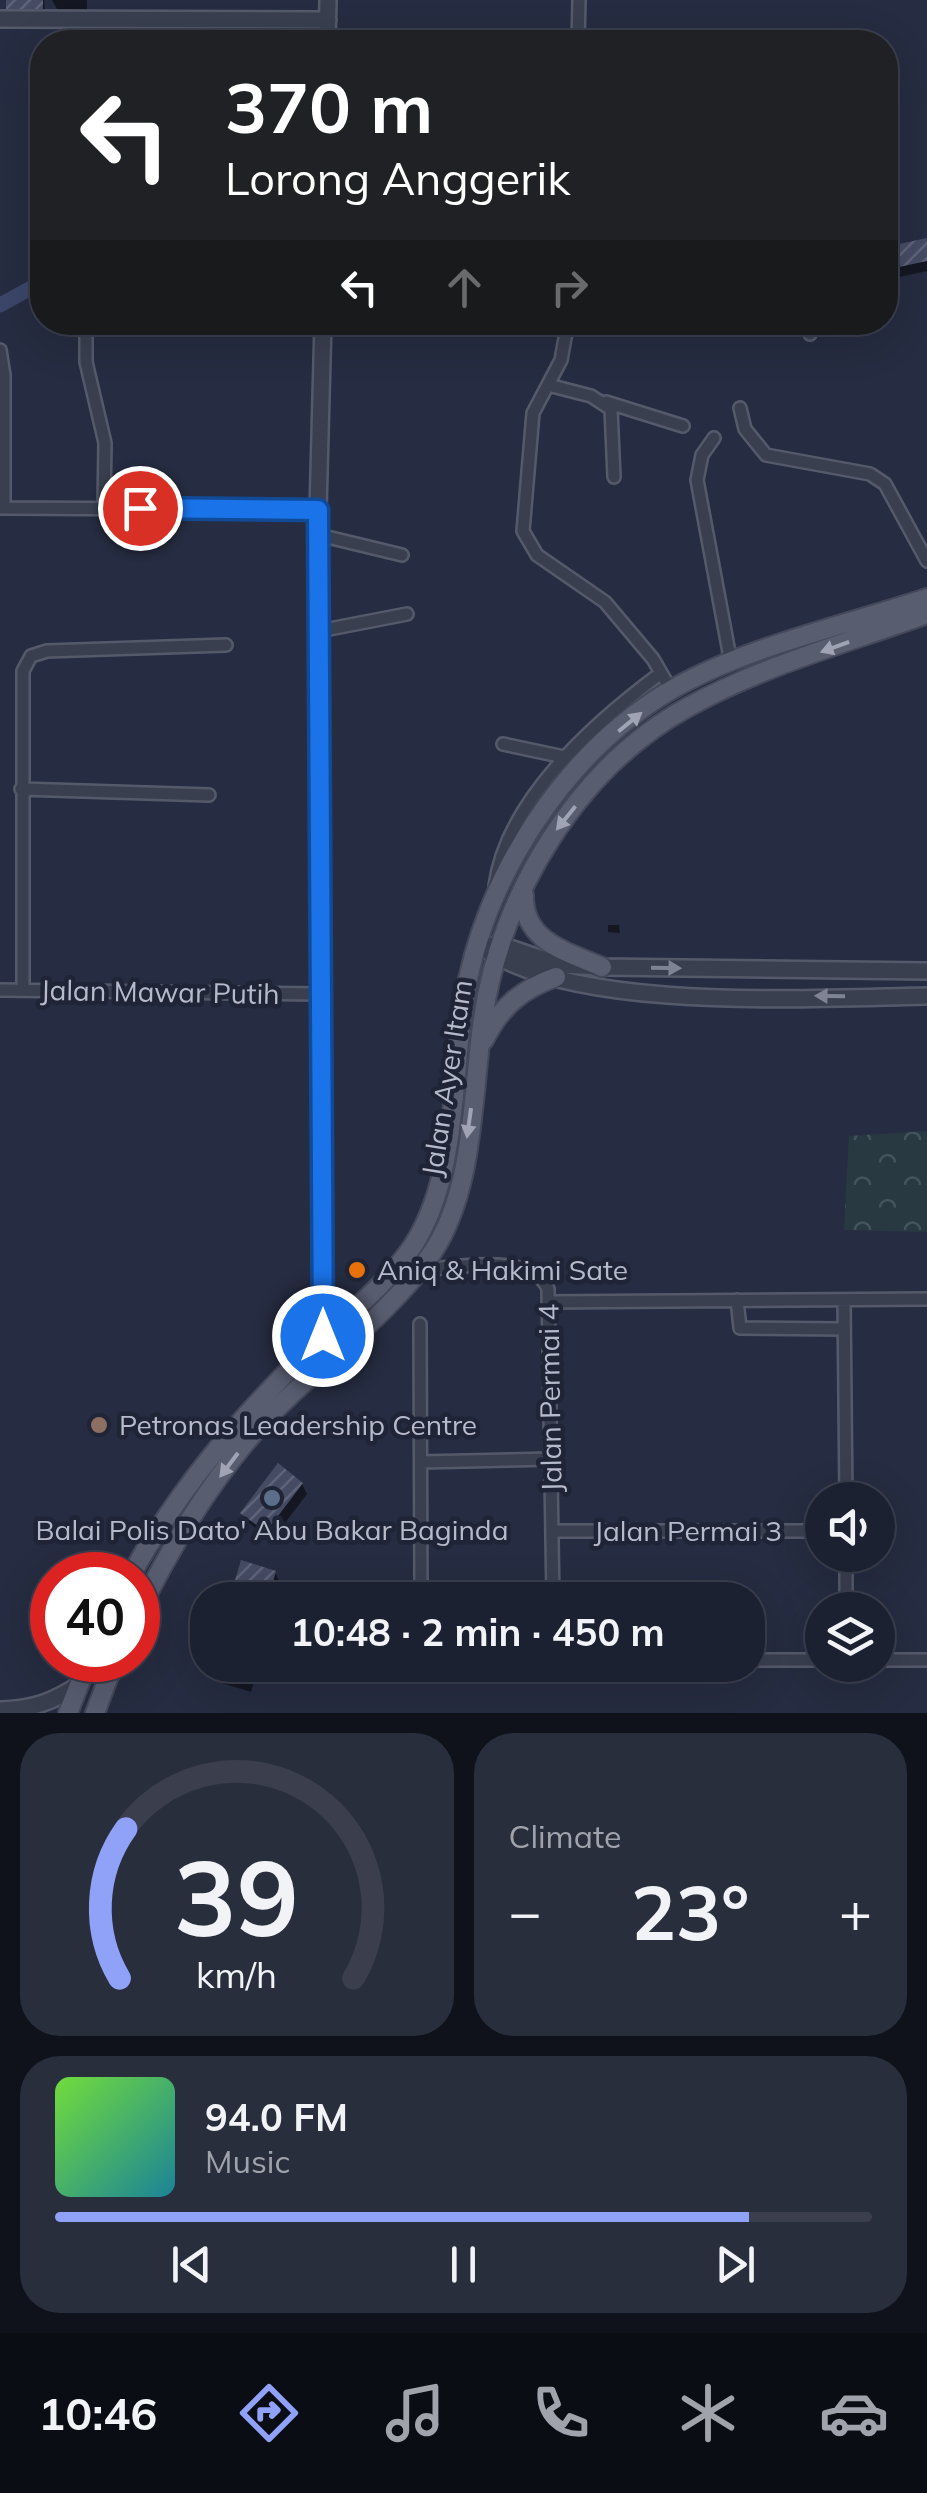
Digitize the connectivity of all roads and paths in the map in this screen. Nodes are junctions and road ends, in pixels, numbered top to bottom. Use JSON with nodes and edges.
{"nodes":[{"id":1,"x":328,"y":0,"type":"edge"},
{"id":2,"x":579,"y":0,"type":"edge"},
{"id":3,"x":0,"y":19,"type":"edge"},
{"id":4,"x":328,"y":20,"type":"junction"},
{"id":5,"x":328,"y":30,"type":"edge"},
{"id":6,"x":578,"y":30,"type":"edge"},
{"id":7,"x":86,"y":335,"type":"edge"},
{"id":8,"x":323,"y":335,"type":"edge"},
{"id":9,"x":566,"y":335,"type":"edge"},
{"id":10,"x":0,"y":350,"type":"edge"},
{"id":11,"x":548,"y":385,"type":"junction"},
{"id":12,"x":602,"y":401,"type":"junction"},
{"id":13,"x":740,"y":408,"type":"dead end"},
{"id":14,"x":683,"y":426,"type":"dead end"},
{"id":15,"x":714,"y":438,"type":"dead end"},
{"id":16,"x":614,"y":477,"type":"dead end"},
{"id":17,"x":2,"y":508,"type":"edge"},
{"id":18,"x":104,"y":508,"type":"junction"},
{"id":19,"x":318,"y":510,"type":"junction"},
{"id":20,"x":319,"y":535,"type":"junction"},
{"id":21,"x":402,"y":555,"type":"dead end"},
{"id":22,"x":927,"y":561,"type":"edge"},
{"id":23,"x":927,"y":598,"type":"edge"},
{"id":24,"x":407,"y":614,"type":"dead end"},
{"id":25,"x":927,"y":614,"type":"edge"},
{"id":26,"x":319,"y":630,"type":"junction"},
{"id":27,"x":226,"y":645,"type":"dead end"},
{"id":28,"x":731,"y":663,"type":"junction"},
{"id":29,"x":661,"y":673,"type":"junction"},
{"id":30,"x":671,"y":690,"type":"junction"},
{"id":31,"x":503,"y":744,"type":"dead end"},
{"id":32,"x":564,"y":757,"type":"junction"},
{"id":33,"x":21,"y":789,"type":"junction"},
{"id":34,"x":209,"y":795,"type":"dead end"},
{"id":35,"x":524,"y":885,"type":"junction"},
{"id":36,"x":492,"y":910,"type":"junction"},
{"id":37,"x":480,"y":946,"type":"junction"},
{"id":38,"x":499,"y":952,"type":"junction"},
{"id":39,"x":602,"y":967,"type":"junction"},
{"id":40,"x":868,"y":971,"type":"junction"},
{"id":41,"x":927,"y":971,"type":"edge"},
{"id":42,"x":556,"y":977,"type":"junction"},
{"id":43,"x":0,"y":990,"type":"edge"},
{"id":44,"x":22,"y":990,"type":"junction"},
{"id":45,"x":321,"y":994,"type":"junction"},
{"id":46,"x":927,"y":996,"type":"edge"},
{"id":47,"x":870,"y":997,"type":"junction"},
{"id":48,"x":478,"y":1052,"type":"junction"},
{"id":49,"x":442,"y":1235,"type":"junction"},
{"id":50,"x":465,"y":1266,"type":"junction"},
{"id":51,"x":416,"y":1271,"type":"junction"},
{"id":52,"x":927,"y":1299,"type":"edge"},
{"id":53,"x":736,"y":1300,"type":"junction"},
{"id":54,"x":844,"y":1300,"type":"junction"},
{"id":55,"x":548,"y":1302,"type":"junction"},
{"id":56,"x":420,"y":1324,"type":"dead end"},
{"id":57,"x":844,"y":1329,"type":"junction"},
{"id":58,"x":323,"y":1336,"type":"junction"},
{"id":59,"x":552,"y":1459,"type":"junction"},
{"id":60,"x":421,"y":1462,"type":"junction"},
{"id":61,"x":846,"y":1482,"type":"edge"},
{"id":62,"x":553,"y":1532,"type":"junction"},
{"id":63,"x":805,"y":1532,"type":"edge"},
{"id":64,"x":144,"y":1552,"type":"edge"},
{"id":65,"x":160,"y":1570,"type":"edge"},
{"id":66,"x":422,"y":1582,"type":"edge"},
{"id":67,"x":553,"y":1582,"type":"edge"},
{"id":68,"x":765,"y":1660,"type":"edge"},
{"id":69,"x":805,"y":1660,"type":"edge"},
{"id":70,"x":895,"y":1660,"type":"edge"},
{"id":71,"x":927,"y":1660,"type":"edge"},
{"id":72,"x":106,"y":1682,"type":"edge"},
{"id":73,"x":80,"y":1684,"type":"joint"},
{"id":74,"x":0,"y":1712,"type":"edge"},
{"id":75,"x":68,"y":1713,"type":"edge"},
{"id":76,"x":94,"y":1713,"type":"edge"}],
"edges":[{"from":1,"to":4,"type":"street"},
{"from":2,"to":6,"type":"street"},
{"from":3,"to":4,"type":"street"},
{"from":4,"to":5,"type":"street"},
{"from":7,"to":18,"type":"street"},
{"from":8,"to":19,"type":"street"},
{"from":9,"to":11,"type":"street"},
{"from":10,"to":17,"type":"street"},
{"from":11,"to":12,"type":"street"},
{"from":11,"to":29,"type":"street"},
{"from":12,"to":14,"type":"street"},
{"from":12,"to":16,"type":"street"},
{"from":13,"to":22,"type":"street"},
{"from":15,"to":28,"type":"street"},
{"from":17,"to":18,"type":"street"},
{"from":18,"to":19,"type":"street"},
{"from":19,"to":20,"type":"street"},
{"from":20,"to":21,"type":"street"},
{"from":20,"to":26,"type":"street"},
{"from":23,"to":28,"type":"main road"},
{"from":24,"to":26,"type":"street"},
{"from":25,"to":35,"type":"main road","name":"Jalan Ayer Itam","one_way":true},
{"from":26,"to":45,"type":"street"},
{"from":27,"to":33,"type":"street"},
{"from":28,"to":30,"type":"main road"},
{"from":29,"to":30,"type":"street"},
{"from":29,"to":32,"type":"street"},
{"from":36,"to":30,"type":"main road","one_way":true},
{"from":31,"to":32,"type":"street"},
{"from":32,"to":36,"type":"street"},
{"from":33,"to":34,"type":"street"},
{"from":33,"to":44,"type":"street"},
{"from":35,"to":38,"type":"main road","name":"Jalan Ayer Itam"},
{"from":35,"to":39,"type":"main road"},
{"from":36,"to":37,"type":"main road","name":"Jalan Ayer Itam"},
{"from":37,"to":38,"type":"street"},
{"from":37,"to":58,"type":"main road","name":"Jalan Ayer Itam"},
{"from":38,"to":39,"type":"street"},
{"from":38,"to":42,"type":"street"},
{"from":38,"to":48,"type":"main road","name":"Jalan Ayer Itam"},
{"from":39,"to":40,"type":"street","one_way":true},
{"from":40,"to":41,"type":"street"},
{"from":40,"to":47,"type":"street"},
{"from":47,"to":42,"type":"street","one_way":true},
{"from":42,"to":48,"type":"main road"},
{"from":43,"to":44,"type":"street","name":"Jalan Mawar Putih"},
{"from":44,"to":45,"type":"street","name":"Jalan Mawar Putih"},
{"from":45,"to":58,"type":"street"},
{"from":46,"to":47,"type":"street"},
{"from":48,"to":49,"type":"main road","name":"Jalan Ayer Itam","one_way":true},
{"from":49,"to":50,"type":"street"},
{"from":49,"to":51,"type":"main road","name":"Jalan Ayer Itam"},
{"from":50,"to":51,"type":"street","name":"Jalan Permai 4"},
{"from":50,"to":55,"type":"street","name":"Jalan Permai 4"},
{"from":51,"to":65,"type":"main road","name":"Jalan Ayer Itam","one_way":true},
{"from":52,"to":54,"type":"street"},
{"from":53,"to":54,"type":"street"},
{"from":53,"to":55,"type":"street"},
{"from":53,"to":57,"type":"street"},
{"from":54,"to":57,"type":"street"},
{"from":55,"to":59,"type":"street","name":"Jalan Permai 4"},
{"from":56,"to":60,"type":"street"},
{"from":57,"to":61,"type":"street"},
{"from":58,"to":64,"type":"main road","name":"Jalan Ayer Itam"},
{"from":59,"to":60,"type":"street"},
{"from":59,"to":62,"type":"street","name":"Jalan Permai 4"},
{"from":60,"to":66,"type":"street"},
{"from":62,"to":63,"type":"street","name":"Jalan Permai 3"},
{"from":62,"to":67,"type":"street","name":"Jalan Permai 4"},
{"from":68,"to":69,"type":"street"},
{"from":70,"to":71,"type":"street"},
{"from":72,"to":76,"type":"main road"},
{"from":73,"to":74,"type":"street"},
{"from":73,"to":75,"type":"main road"}]}
